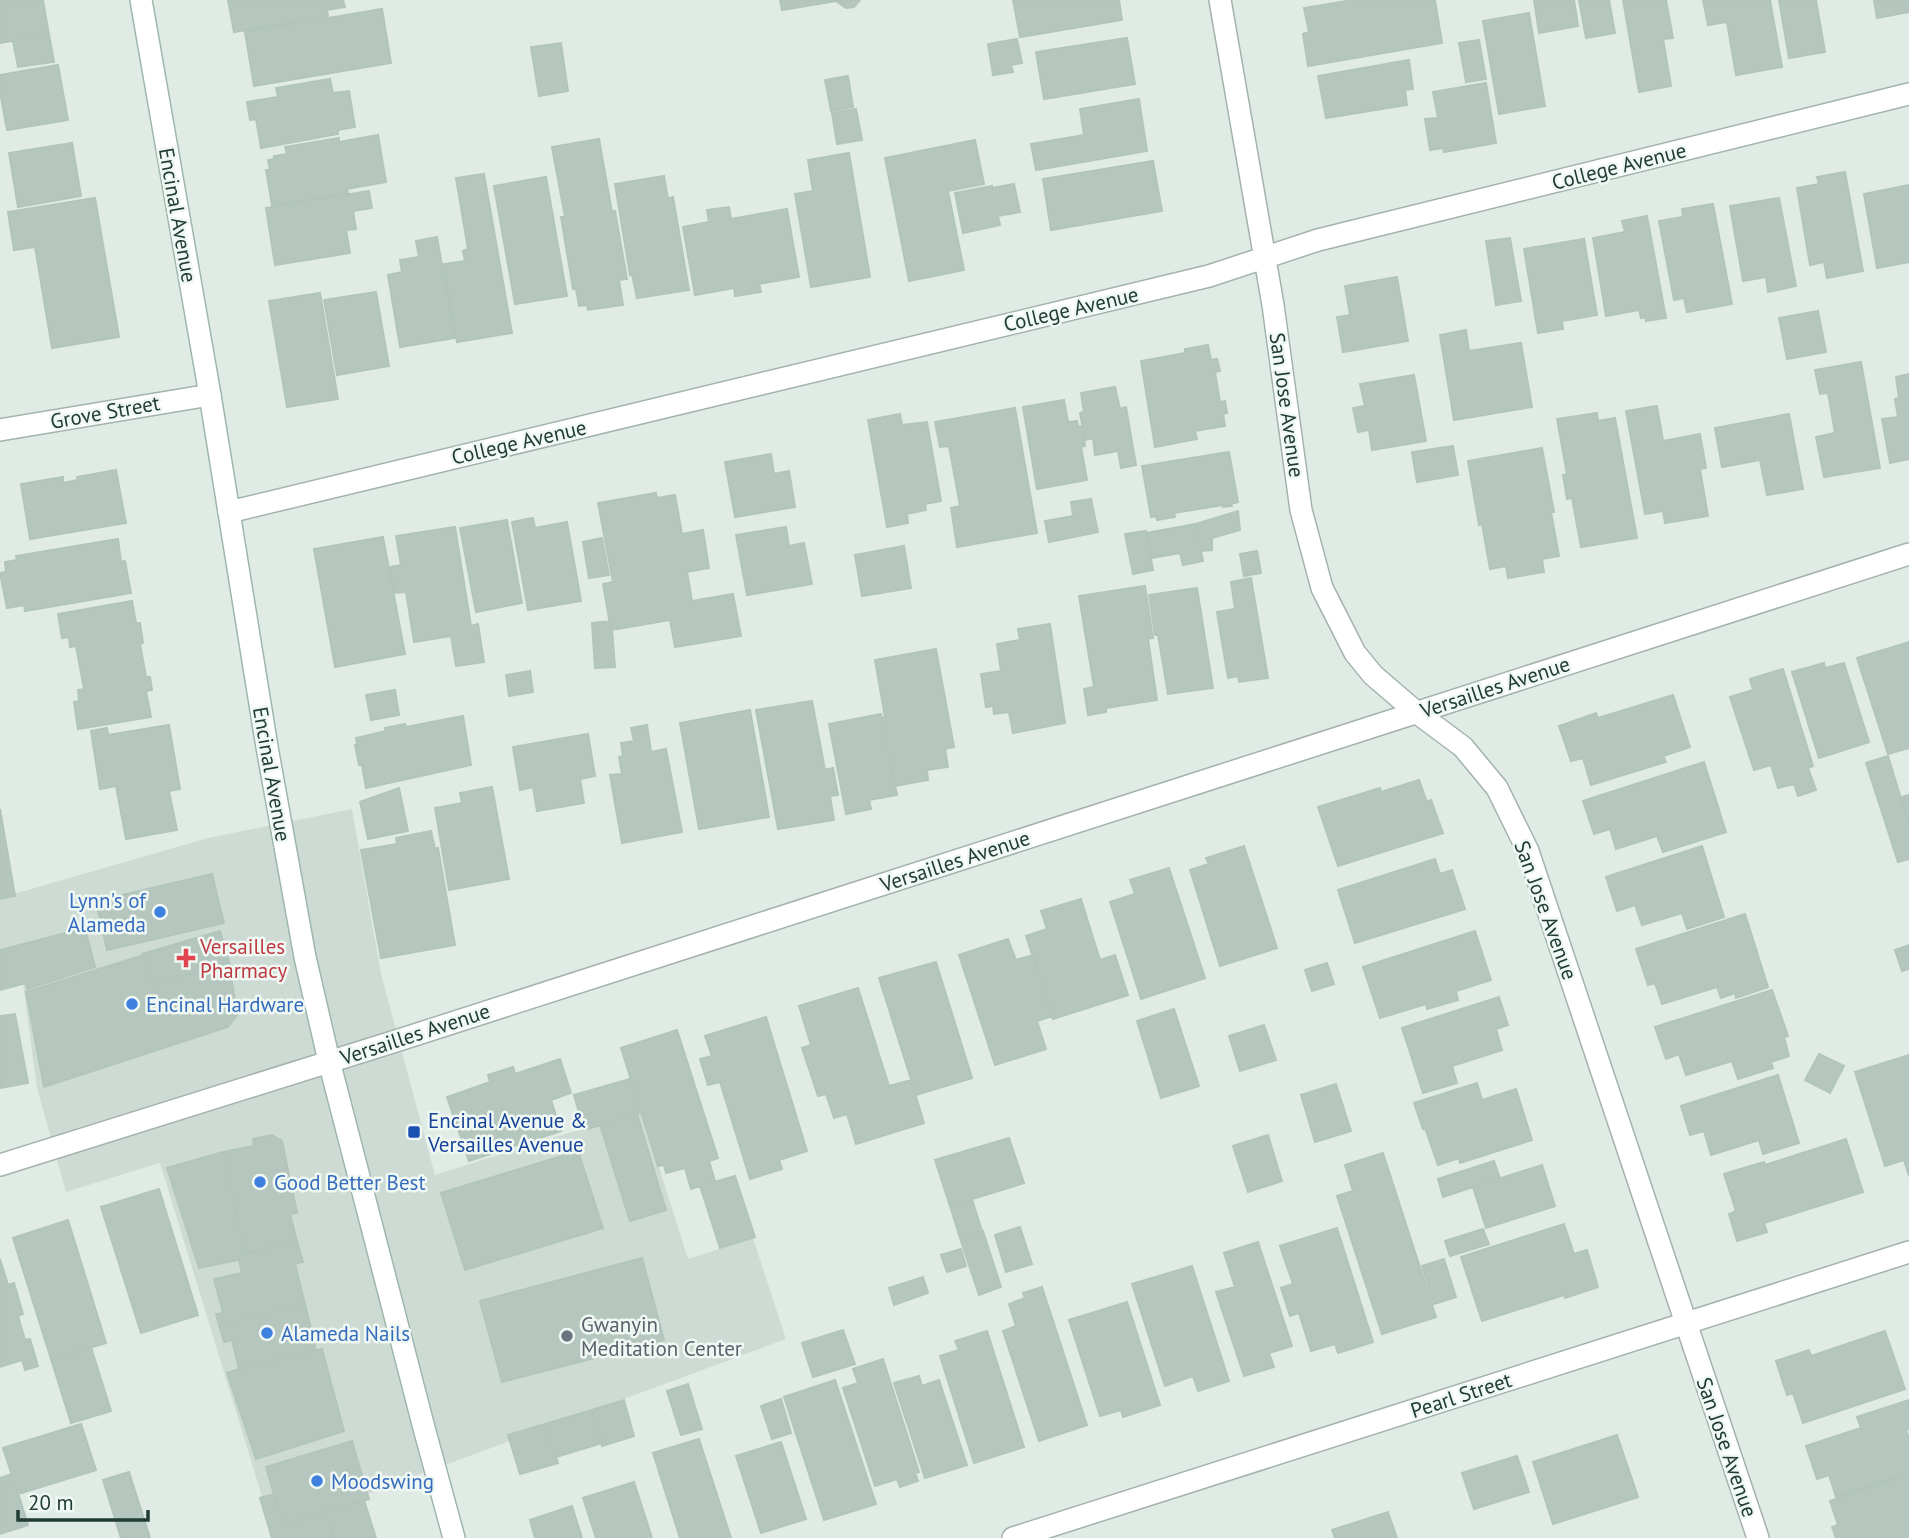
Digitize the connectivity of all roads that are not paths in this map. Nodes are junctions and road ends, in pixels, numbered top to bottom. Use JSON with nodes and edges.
{"nodes":[{"id":1,"x":141,"y":0,"type":"edge"},
{"id":2,"x":1220,"y":0,"type":"edge"},
{"id":3,"x":1909,"y":94,"type":"edge"},
{"id":4,"x":1264,"y":258,"type":"junction"},
{"id":5,"x":210,"y":395,"type":"junction"},
{"id":6,"x":0,"y":430,"type":"edge"},
{"id":7,"x":229,"y":512,"type":"junction"},
{"id":8,"x":1909,"y":554,"type":"edge"},
{"id":9,"x":1416,"y":712,"type":"junction"},
{"id":10,"x":330,"y":1061,"type":"junction"},
{"id":11,"x":0,"y":1165,"type":"edge"},
{"id":12,"x":1909,"y":1252,"type":"edge"},
{"id":13,"x":1686,"y":1323,"type":"junction"},
{"id":14,"x":454,"y":1538,"type":"edge"},
{"id":15,"x":1013,"y":1538,"type":"edge"},
{"id":16,"x":1758,"y":1538,"type":"edge"}],
"edges":[{"from":1,"to":5,"type":"street","name":"Encinal Avenue"},
{"from":2,"to":4,"type":"street","name":"San Jose Avenue"},
{"from":3,"to":4,"type":"street","name":"College Avenue"},
{"from":4,"to":7,"type":"street","name":"College Avenue"},
{"from":4,"to":9,"type":"street","name":"San Jose Avenue"},
{"from":5,"to":6,"type":"street","name":"Grove Street"},
{"from":5,"to":7,"type":"street","name":"Encinal Avenue"},
{"from":7,"to":10,"type":"street","name":"Encinal Avenue"},
{"from":8,"to":9,"type":"street","name":"Versailles Avenue"},
{"from":9,"to":10,"type":"street","name":"Versailles Avenue"},
{"from":9,"to":13,"type":"street","name":"San Jose Avenue"},
{"from":10,"to":11,"type":"street","name":"Versailles Avenue"},
{"from":10,"to":14,"type":"street","name":"Encinal Avenue"},
{"from":12,"to":13,"type":"street","name":"Pearl Street"},
{"from":13,"to":15,"type":"street","name":"Pearl Street"},
{"from":13,"to":16,"type":"street","name":"San Jose Avenue"}]}
